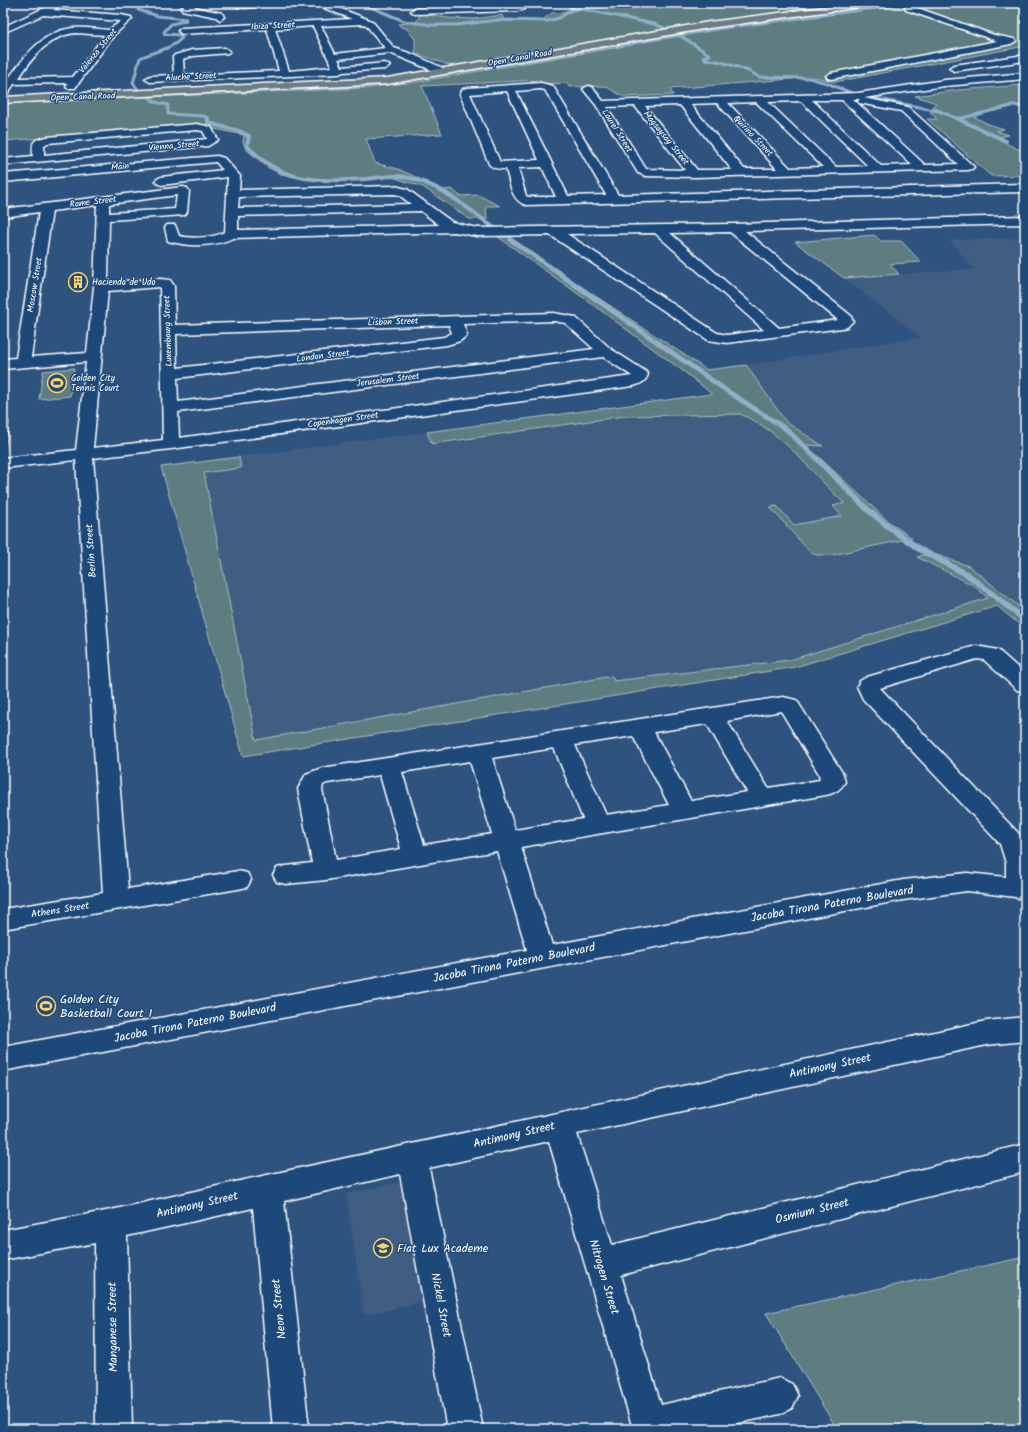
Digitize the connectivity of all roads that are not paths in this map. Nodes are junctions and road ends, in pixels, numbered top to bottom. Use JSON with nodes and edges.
{"nodes":[{"id":1,"x":62,"y":3,"type":"edge"},
{"id":2,"x":196,"y":3,"type":"edge"},
{"id":3,"x":234,"y":3,"type":"edge"},
{"id":4,"x":275,"y":3,"type":"edge"},
{"id":5,"x":327,"y":3,"type":"edge"},
{"id":6,"x":523,"y":3,"type":"edge"},
{"id":7,"x":875,"y":3,"type":"edge"},
{"id":8,"x":110,"y":8,"type":"dead end"},
{"id":9,"x":909,"y":8,"type":"dead end"},
{"id":10,"x":414,"y":9,"type":"edge"},
{"id":11,"x":336,"y":10,"type":"junction"},
{"id":12,"x":321,"y":11,"type":"dead end"},
{"id":13,"x":42,"y":12,"type":"junction"},
{"id":14,"x":92,"y":16,"type":"junction"},
{"id":15,"x":364,"y":21,"type":"junction"},
{"id":16,"x":316,"y":24,"type":"junction"},
{"id":17,"x":270,"y":26,"type":"junction"},
{"id":18,"x":3,"y":30,"type":"edge"},
{"id":19,"x":182,"y":31,"type":"dead end"},
{"id":20,"x":111,"y":33,"type":"junction"},
{"id":21,"x":224,"y":40,"type":"junction"},
{"id":22,"x":393,"y":52,"type":"junction"},
{"id":23,"x":332,"y":56,"type":"junction"},
{"id":24,"x":1025,"y":58,"type":"edge"},
{"id":25,"x":422,"y":62,"type":"junction"},
{"id":26,"x":411,"y":63,"type":"junction"},
{"id":27,"x":385,"y":66,"type":"dead end"},
{"id":28,"x":230,"y":69,"type":"junction"},
{"id":29,"x":941,"y":70,"type":"dead end"},
{"id":30,"x":339,"y":71,"type":"junction"},
{"id":31,"x":442,"y":71,"type":"junction"},
{"id":32,"x":432,"y":73,"type":"junction"},
{"id":33,"x":285,"y":74,"type":"junction"},
{"id":34,"x":929,"y":75,"type":"dead end"},
{"id":35,"x":831,"y":76,"type":"dead end"},
{"id":36,"x":1025,"y":76,"type":"edge"},
{"id":37,"x":179,"y":78,"type":"junction"},
{"id":38,"x":150,"y":79,"type":"dead end"},
{"id":39,"x":946,"y":83,"type":"junction"},
{"id":40,"x":739,"y":87,"type":"dead end"},
{"id":41,"x":510,"y":88,"type":"junction"},
{"id":42,"x":588,"y":89,"type":"dead end"},
{"id":43,"x":5,"y":90,"type":"edge"},
{"id":44,"x":692,"y":90,"type":"dead end"},
{"id":45,"x":845,"y":97,"type":"junction"},
{"id":46,"x":803,"y":98,"type":"junction"},
{"id":47,"x":753,"y":99,"type":"junction"},
{"id":48,"x":718,"y":100,"type":"junction"},
{"id":49,"x":682,"y":101,"type":"junction"},
{"id":50,"x":700,"y":101,"type":"junction"},
{"id":51,"x":637,"y":102,"type":"junction"},
{"id":52,"x":600,"y":104,"type":"junction"},
{"id":53,"x":40,"y":144,"type":"junction"},
{"id":54,"x":24,"y":147,"type":"dead end"},
{"id":55,"x":39,"y":159,"type":"junction"},
{"id":56,"x":3,"y":162,"type":"edge"},
{"id":57,"x":171,"y":163,"type":"junction"},
{"id":58,"x":545,"y":163,"type":"junction"},
{"id":59,"x":511,"y":165,"type":"junction"},
{"id":60,"x":126,"y":167,"type":"junction"},
{"id":61,"x":922,"y":168,"type":"junction"},
{"id":62,"x":879,"y":170,"type":"junction"},
{"id":63,"x":81,"y":171,"type":"junction"},
{"id":64,"x":833,"y":171,"type":"junction"},
{"id":65,"x":787,"y":172,"type":"junction"},
{"id":66,"x":232,"y":173,"type":"junction"},
{"id":67,"x":741,"y":173,"type":"junction"},
{"id":68,"x":694,"y":174,"type":"junction"},
{"id":69,"x":37,"y":175,"type":"junction"},
{"id":70,"x":3,"y":178,"type":"edge"},
{"id":71,"x":130,"y":179,"type":"dead end"},
{"id":72,"x":178,"y":179,"type":"junction"},
{"id":73,"x":147,"y":183,"type":"dead end"},
{"id":74,"x":84,"y":184,"type":"dead end"},
{"id":75,"x":1025,"y":188,"type":"edge"},
{"id":76,"x":38,"y":189,"type":"dead end"},
{"id":77,"x":234,"y":194,"type":"junction"},
{"id":78,"x":609,"y":197,"type":"junction"},
{"id":79,"x":563,"y":199,"type":"junction"},
{"id":80,"x":424,"y":207,"type":"junction"},
{"id":81,"x":46,"y":208,"type":"junction"},
{"id":82,"x":103,"y":209,"type":"junction"},
{"id":83,"x":233,"y":212,"type":"junction"},
{"id":84,"x":3,"y":214,"type":"edge"},
{"id":85,"x":1025,"y":220,"type":"edge"},
{"id":86,"x":171,"y":228,"type":"dead end"},
{"id":87,"x":455,"y":228,"type":"junction"},
{"id":88,"x":733,"y":228,"type":"junction"},
{"id":89,"x":658,"y":229,"type":"junction"},
{"id":90,"x":584,"y":230,"type":"junction"},
{"id":91,"x":618,"y":230,"type":"junction"},
{"id":92,"x":553,"y":231,"type":"junction"},
{"id":93,"x":232,"y":234,"type":"junction"},
{"id":94,"x":610,"y":269,"type":"junction"},
{"id":95,"x":101,"y":287,"type":"junction"},
{"id":96,"x":455,"y":320,"type":"junction"},
{"id":97,"x":168,"y":330,"type":"junction"},
{"id":98,"x":776,"y":332,"type":"junction"},
{"id":99,"x":606,"y":352,"type":"junction"},
{"id":100,"x":94,"y":357,"type":"junction"},
{"id":101,"x":23,"y":362,"type":"junction"},
{"id":102,"x":3,"y":364,"type":"edge"},
{"id":103,"x":169,"y":374,"type":"junction"},
{"id":104,"x":170,"y":408,"type":"junction"},
{"id":105,"x":171,"y":444,"type":"junction"},
{"id":106,"x":84,"y":454,"type":"junction"},
{"id":107,"x":3,"y":463,"type":"edge"},
{"id":108,"x":1025,"y":685,"type":"edge"},
{"id":109,"x":713,"y":716,"type":"junction"},
{"id":110,"x":640,"y":728,"type":"junction"},
{"id":111,"x":562,"y":740,"type":"junction"},
{"id":112,"x":479,"y":752,"type":"junction"},
{"id":113,"x":389,"y":766,"type":"junction"},
{"id":114,"x":762,"y":798,"type":"junction"},
{"id":115,"x":684,"y":811,"type":"junction"},
{"id":116,"x":598,"y":825,"type":"junction"},
{"id":117,"x":507,"y":840,"type":"junction"},
{"id":118,"x":416,"y":856,"type":"junction"},
{"id":119,"x":326,"y":871,"type":"junction"},
{"id":120,"x":286,"y":875,"type":"dead end"},
{"id":121,"x":238,"y":880,"type":"dead end"},
{"id":122,"x":1020,"y":889,"type":"edge"},
{"id":123,"x":116,"y":901,"type":"junction"},
{"id":124,"x":3,"y":919,"type":"edge"},
{"id":125,"x":543,"y":958,"type":"junction"},
{"id":126,"x":1025,"y":1029,"type":"edge"},
{"id":127,"x":3,"y":1059,"type":"edge"},
{"id":128,"x":558,"y":1125,"type":"junction"},
{"id":129,"x":412,"y":1158,"type":"junction"},
{"id":130,"x":1025,"y":1158,"type":"edge"},
{"id":131,"x":267,"y":1190,"type":"junction"},
{"id":132,"x":111,"y":1225,"type":"junction"},
{"id":133,"x":3,"y":1245,"type":"edge"},
{"id":134,"x":600,"y":1264,"type":"junction"},
{"id":135,"x":780,"y":1396,"type":"dead end"},
{"id":136,"x":651,"y":1427,"type":"edge"},
{"id":137,"x":114,"y":1429,"type":"edge"},
{"id":138,"x":291,"y":1429,"type":"edge"},
{"id":139,"x":465,"y":1429,"type":"edge"}],
"edges":[{"from":1,"to":13,"type":"street"},
{"from":2,"to":21,"type":"street"},
{"from":3,"to":4,"type":"street"},
{"from":5,"to":11,"type":"street"},
{"from":6,"to":10,"type":"street"},
{"from":7,"to":31,"type":"main road","name":"Open Canal Road"},
{"from":8,"to":14,"type":"street"},
{"from":9,"to":35,"type":"street"},
{"from":11,"to":12,"type":"street"},
{"from":11,"to":15,"type":"street"},
{"from":13,"to":14,"type":"street"},
{"from":13,"to":18,"type":"street"},
{"from":14,"to":20,"type":"street","name":"Valenza Street"},
{"from":15,"to":16,"type":"street","name":"Ibiza Street"},
{"from":15,"to":22,"type":"street"},
{"from":16,"to":17,"type":"street","name":"Ibiza Street"},
{"from":16,"to":23,"type":"street"},
{"from":17,"to":21,"type":"street","name":"Ibiza Street"},
{"from":17,"to":33,"type":"street"},
{"from":19,"to":21,"type":"street","name":"Ibiza Street"},
{"from":20,"to":43,"type":"street","name":"Valenza Street"},
{"from":20,"to":43,"type":"street"},
{"from":21,"to":28,"type":"street"},
{"from":21,"to":37,"type":"street"},
{"from":22,"to":23,"type":"street"},
{"from":22,"to":25,"type":"street"},
{"from":22,"to":26,"type":"street"},
{"from":23,"to":30,"type":"street"},
{"from":24,"to":29,"type":"street"},
{"from":25,"to":26,"type":"street"},
{"from":25,"to":31,"type":"street"},
{"from":26,"to":32,"type":"street"},
{"from":27,"to":30,"type":"street","name":"Aluche Street"},
{"from":28,"to":33,"type":"street","name":"Aluche Street"},
{"from":28,"to":37,"type":"street","name":"Aluche Street"},
{"from":30,"to":33,"type":"street","name":"Aluche Street"},
{"from":31,"to":32,"type":"main road","name":"Open Canal Road"},
{"from":32,"to":43,"type":"main road","name":"Open Canal Road"},
{"from":34,"to":39,"type":"street"},
{"from":36,"to":39,"type":"street"},
{"from":37,"to":38,"type":"street","name":"Aluche Street"},
{"from":39,"to":45,"type":"street"},
{"from":40,"to":47,"type":"street"},
{"from":41,"to":58,"type":"street"},
{"from":41,"to":59,"type":"street"},
{"from":41,"to":78,"type":"street"},
{"from":42,"to":52,"type":"street","name":"Laurel Street"},
{"from":44,"to":50,"type":"street"},
{"from":45,"to":46,"type":"street"},
{"from":45,"to":61,"type":"street"},
{"from":45,"to":61,"type":"street"},
{"from":46,"to":47,"type":"street"},
{"from":46,"to":62,"type":"street"},
{"from":47,"to":48,"type":"street"},
{"from":47,"to":64,"type":"street"},
{"from":48,"to":50,"type":"street"},
{"from":48,"to":65,"type":"street","name":"Quirino Street"},
{"from":49,"to":50,"type":"street"},
{"from":49,"to":51,"type":"street"},
{"from":49,"to":67,"type":"street"},
{"from":51,"to":52,"type":"street"},
{"from":51,"to":68,"type":"street","name":"Magsaysay Street"},
{"from":52,"to":68,"type":"street","name":"Laurel Street"},
{"from":53,"to":54,"type":"street"},
{"from":53,"to":55,"type":"street"},
{"from":53,"to":55,"type":"street","name":"Vienna Street"},
{"from":55,"to":56,"type":"street","name":"Vienna Street"},
{"from":57,"to":60,"type":"street","name":"Main"},
{"from":57,"to":66,"type":"street","name":"Main"},
{"from":57,"to":72,"type":"street"},
{"from":58,"to":59,"type":"street"},
{"from":58,"to":79,"type":"street"},
{"from":59,"to":79,"type":"street"},
{"from":60,"to":63,"type":"street","name":"Main"},
{"from":60,"to":71,"type":"street"},
{"from":61,"to":62,"type":"street"},
{"from":62,"to":64,"type":"street"},
{"from":63,"to":69,"type":"street","name":"Main"},
{"from":63,"to":74,"type":"street"},
{"from":64,"to":65,"type":"street"},
{"from":65,"to":67,"type":"street"},
{"from":66,"to":72,"type":"street"},
{"from":66,"to":77,"type":"street"},
{"from":67,"to":68,"type":"street"},
{"from":69,"to":70,"type":"street","name":"Main"},
{"from":69,"to":76,"type":"street"},
{"from":72,"to":73,"type":"street"},
{"from":75,"to":78,"type":"street"},
{"from":77,"to":80,"type":"street"},
{"from":77,"to":83,"type":"street"},
{"from":78,"to":79,"type":"street"},
{"from":78,"to":91,"type":"street"},
{"from":80,"to":83,"type":"street"},
{"from":80,"to":87,"type":"street"},
{"from":81,"to":82,"type":"street","name":"Rome Street"},
{"from":81,"to":84,"type":"street","name":"Rome Street"},
{"from":81,"to":101,"type":"street","name":"Moscow Street"},
{"from":82,"to":82,"type":"street","name":"Rome Street"},
{"from":82,"to":95,"type":"street","name":"Berlin Street"},
{"from":83,"to":93,"type":"street"},
{"from":85,"to":88,"type":"street"},
{"from":86,"to":93,"type":"street"},
{"from":87,"to":92,"type":"street"},
{"from":87,"to":93,"type":"street"},
{"from":88,"to":89,"type":"street"},
{"from":88,"to":98,"type":"street"},
{"from":89,"to":91,"type":"street"},
{"from":89,"to":98,"type":"street"},
{"from":90,"to":91,"type":"street"},
{"from":90,"to":92,"type":"street"},
{"from":90,"to":94,"type":"street"},
{"from":92,"to":94,"type":"street"},
{"from":94,"to":98,"type":"street"},
{"from":95,"to":97,"type":"street","name":"Luxembourg Street"},
{"from":95,"to":100,"type":"street","name":"Berlin Street"},
{"from":96,"to":97,"type":"street","name":"Lisbon Street"},
{"from":96,"to":99,"type":"street","name":"Lisbon Street"},
{"from":96,"to":103,"type":"street","name":"London Street"},
{"from":97,"to":103,"type":"street","name":"Luxembourg Street"},
{"from":99,"to":104,"type":"street","name":"Jerusalem Street"},
{"from":99,"to":105,"type":"street","name":"Copenhagen Street"},
{"from":100,"to":101,"type":"street"},
{"from":100,"to":106,"type":"street","name":"Berlin Street"},
{"from":101,"to":102,"type":"street"},
{"from":103,"to":104,"type":"street","name":"Luxembourg Street"},
{"from":104,"to":105,"type":"street","name":"Luxembourg Street"},
{"from":105,"to":106,"type":"street","name":"Copenhagen Street"},
{"from":106,"to":107,"type":"street","name":"Copenhagen Street"},
{"from":106,"to":123,"type":"street","name":"Berlin Street"},
{"from":108,"to":122,"type":"street"},
{"from":109,"to":110,"type":"street"},
{"from":109,"to":114,"type":"street"},
{"from":109,"to":114,"type":"street"},
{"from":110,"to":111,"type":"street"},
{"from":110,"to":115,"type":"street"},
{"from":111,"to":112,"type":"street"},
{"from":111,"to":116,"type":"street"},
{"from":112,"to":113,"type":"street"},
{"from":112,"to":117,"type":"street"},
{"from":113,"to":118,"type":"street"},
{"from":113,"to":119,"type":"street"},
{"from":114,"to":115,"type":"street"},
{"from":115,"to":116,"type":"street"},
{"from":116,"to":117,"type":"street"},
{"from":117,"to":118,"type":"street"},
{"from":117,"to":125,"type":"street"},
{"from":118,"to":119,"type":"street"},
{"from":119,"to":120,"type":"street"},
{"from":121,"to":123,"type":"street","name":"Athens Street"},
{"from":122,"to":125,"type":"street","name":"Jacoba Tirona Paterno Boulevard"},
{"from":123,"to":124,"type":"street","name":"Athens Street"},
{"from":125,"to":127,"type":"street","name":"Jacoba Tirona Paterno Boulevard"},
{"from":126,"to":128,"type":"street","name":"Antimony Street"},
{"from":128,"to":129,"type":"street","name":"Antimony Street"},
{"from":128,"to":134,"type":"street","name":"Nitrogen Street"},
{"from":129,"to":131,"type":"street","name":"Antimony Street"},
{"from":129,"to":139,"type":"street","name":"Nickel Street"},
{"from":130,"to":134,"type":"street","name":"Osmium Street"},
{"from":131,"to":132,"type":"street","name":"Antimony Street"},
{"from":131,"to":138,"type":"street","name":"Neon Street"},
{"from":132,"to":133,"type":"street","name":"Antimony Street"},
{"from":132,"to":137,"type":"street","name":"Manganese Street"},
{"from":134,"to":136,"type":"street","name":"Nitrogen Street"},
{"from":135,"to":136,"type":"street"}]}
